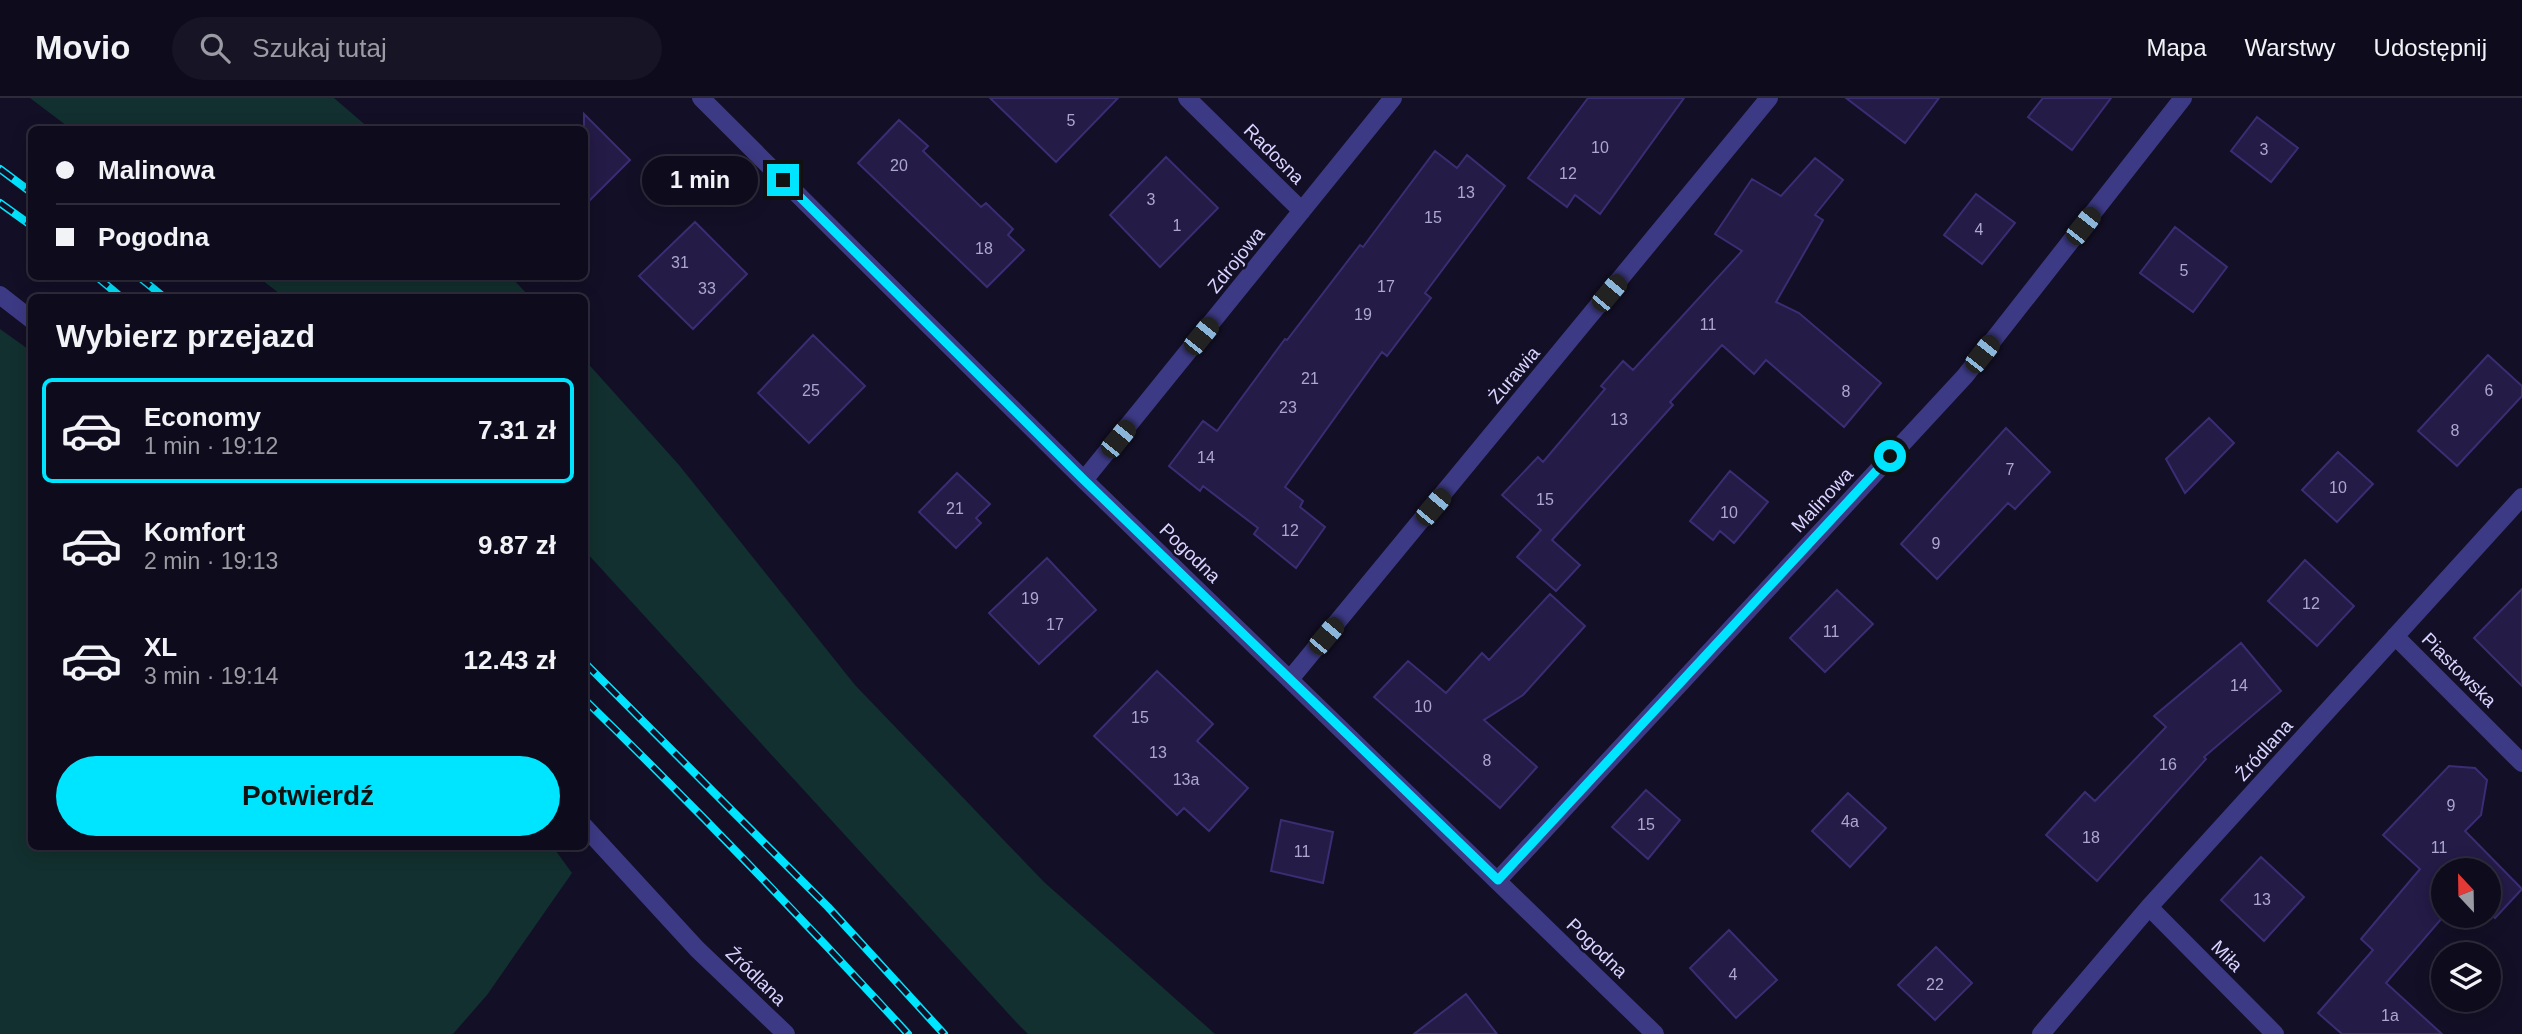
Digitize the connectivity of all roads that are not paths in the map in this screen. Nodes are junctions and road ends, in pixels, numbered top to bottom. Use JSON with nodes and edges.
{"nodes":[{"id":1,"x":701,"y":98,"type":"edge"},
{"id":2,"x":1187,"y":98,"type":"edge"},
{"id":3,"x":1393,"y":98,"type":"edge"},
{"id":4,"x":1769,"y":98,"type":"edge"},
{"id":5,"x":2183,"y":98,"type":"edge"},
{"id":6,"x":1302,"y":211,"type":"junction"},
{"id":7,"x":0,"y":295,"type":"edge"},
{"id":8,"x":28,"y":317,"type":"edge"},
{"id":9,"x":1084,"y":480,"type":"junction"},
{"id":10,"x":2522,"y":497,"type":"edge"},
{"id":11,"x":2395,"y":636,"type":"junction"},
{"id":12,"x":1291,"y":678,"type":"junction"},
{"id":13,"x":2522,"y":764,"type":"edge"},
{"id":14,"x":588,"y":830,"type":"edge"},
{"id":15,"x":1498,"y":880,"type":"junction"},
{"id":16,"x":2149,"y":907,"type":"junction"},
{"id":17,"x":786,"y":1034,"type":"edge"},
{"id":18,"x":1655,"y":1034,"type":"edge"},
{"id":19,"x":2040,"y":1034,"type":"edge"},
{"id":20,"x":2275,"y":1034,"type":"edge"}],
"edges":[{"from":1,"to":9,"type":"street","name":"Pogodna"},
{"from":2,"to":6,"type":"street","name":"Radosna"},
{"from":3,"to":6,"type":"street","name":"Zdrojowa"},
{"from":4,"to":12,"type":"street","name":"Żurawia"},
{"from":5,"to":15,"type":"street","name":"Malinowa"},
{"from":6,"to":9,"type":"street","name":"Zdrojowa"},
{"from":7,"to":8,"type":"street"},
{"from":9,"to":12,"type":"street","name":"Pogodna"},
{"from":10,"to":11,"type":"street","name":"Źródlana"},
{"from":11,"to":13,"type":"street","name":"Piastowska"},
{"from":11,"to":16,"type":"street","name":"Źródlana"},
{"from":12,"to":15,"type":"street","name":"Pogodna"},
{"from":14,"to":17,"type":"street","name":"Źródlana"},
{"from":15,"to":18,"type":"street","name":"Pogodna"},
{"from":16,"to":19,"type":"street","name":"Źródlana"},
{"from":16,"to":20,"type":"street","name":"Miła"}]}
